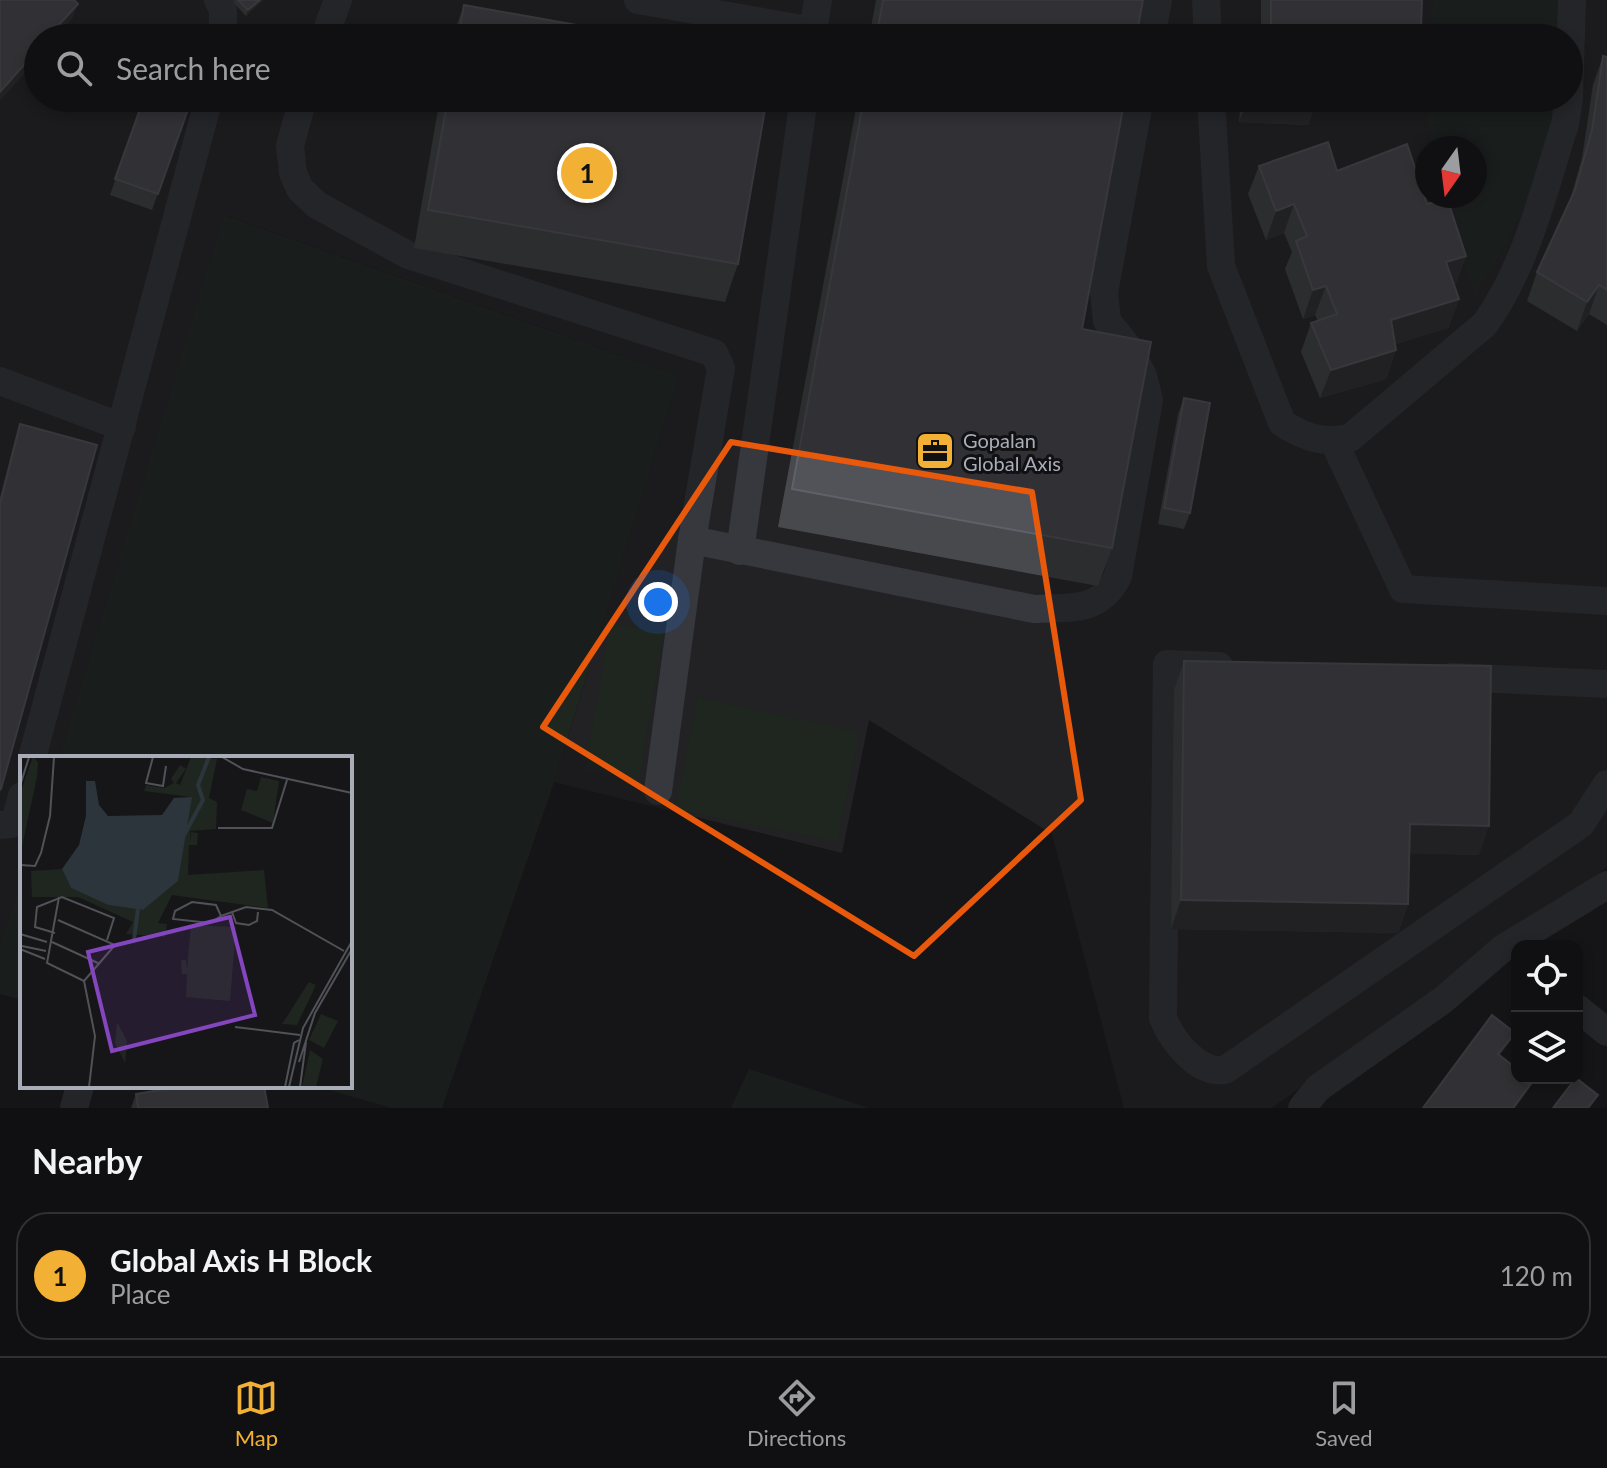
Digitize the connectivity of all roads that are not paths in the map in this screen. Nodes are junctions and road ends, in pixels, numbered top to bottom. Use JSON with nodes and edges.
{"nodes":[{"id":1,"x":218,"y":0,"type":"edge"},
{"id":2,"x":338,"y":0,"type":"edge"},
{"id":3,"x":638,"y":0,"type":"edge"},
{"id":4,"x":818,"y":0,"type":"edge"},
{"id":5,"x":1158,"y":0,"type":"edge"},
{"id":6,"x":1206,"y":0,"type":"edge"},
{"id":7,"x":1572,"y":0,"type":"edge"},
{"id":8,"x":223,"y":24,"type":"edge"},
{"id":9,"x":329,"y":24,"type":"edge"},
{"id":10,"x":758,"y":24,"type":"edge"},
{"id":11,"x":815,"y":24,"type":"edge"},
{"id":12,"x":1154,"y":24,"type":"edge"},
{"id":13,"x":1207,"y":24,"type":"edge"},
{"id":14,"x":1571,"y":24,"type":"edge"},
{"id":15,"x":205,"y":112,"type":"edge"},
{"id":16,"x":299,"y":112,"type":"edge"},
{"id":17,"x":802,"y":112,"type":"edge"},
{"id":18,"x":1137,"y":112,"type":"edge"},
{"id":19,"x":1212,"y":112,"type":"edge"},
{"id":20,"x":1567,"y":112,"type":"edge"},
{"id":21,"x":0,"y":381,"type":"edge"},
{"id":22,"x":122,"y":427,"type":"junction"},
{"id":23,"x":1334,"y":442,"type":"junction"},
{"id":24,"x":692,"y":540,"type":"junction"},
{"id":25,"x":740,"y":551,"type":"junction"},
{"id":26,"x":1607,"y":601,"type":"edge"},
{"id":27,"x":1245,"y":667,"type":"edge"},
{"id":28,"x":1418,"y":675,"type":"edge"},
{"id":29,"x":1607,"y":684,"type":"edge"},
{"id":30,"x":33,"y":756,"type":"edge"},
{"id":31,"x":1607,"y":784,"type":"edge"},
{"id":32,"x":658,"y":791,"type":"dead end"},
{"id":33,"x":20,"y":803,"type":"edge"},
{"id":34,"x":0,"y":825,"type":"edge"},
{"id":35,"x":1607,"y":885,"type":"edge"},
{"id":36,"x":1510,"y":955,"type":"edge"},
{"id":37,"x":1582,"y":1012,"type":"edge"},
{"id":38,"x":1607,"y":1032,"type":"edge"},
{"id":39,"x":79,"y":1088,"type":"edge"},
{"id":40,"x":74,"y":1108,"type":"edge"},
{"id":41,"x":1302,"y":1108,"type":"edge"}],
"edges":[{"from":1,"to":8,"type":"street"},
{"from":2,"to":9,"type":"street"},
{"from":3,"to":10,"type":"street"},
{"from":4,"to":11,"type":"street"},
{"from":5,"to":12,"type":"street"},
{"from":6,"to":13,"type":"street"},
{"from":7,"to":14,"type":"street"},
{"from":15,"to":22,"type":"street"},
{"from":16,"to":24,"type":"street"},
{"from":17,"to":25,"type":"street"},
{"from":18,"to":25,"type":"street"},
{"from":19,"to":23,"type":"street"},
{"from":20,"to":23,"type":"street"},
{"from":21,"to":22,"type":"street"},
{"from":22,"to":30,"type":"street"},
{"from":23,"to":26,"type":"street"},
{"from":24,"to":25,"type":"street"},
{"from":24,"to":32,"type":"street"},
{"from":27,"to":31,"type":"street"},
{"from":28,"to":29,"type":"street"},
{"from":33,"to":34,"type":"street"},
{"from":35,"to":36,"type":"street"},
{"from":36,"to":41,"type":"street"},
{"from":37,"to":38,"type":"street"},
{"from":39,"to":40,"type":"street"}]}
